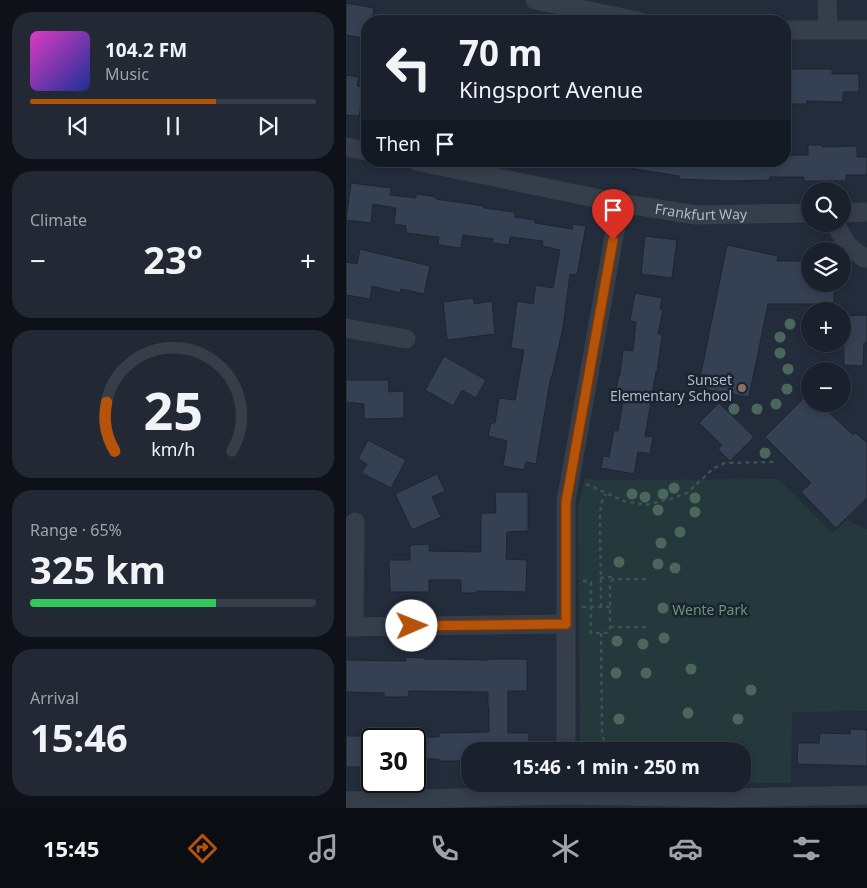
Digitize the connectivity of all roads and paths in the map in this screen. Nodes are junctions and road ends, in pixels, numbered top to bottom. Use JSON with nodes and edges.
{"nodes":[{"id":1,"x":534,"y":0,"type":"edge"},
{"id":2,"x":827,"y":0,"type":"edge"},
{"id":3,"x":614,"y":8,"type":"edge"},
{"id":4,"x":627,"y":15,"type":"edge"},
{"id":5,"x":828,"y":29,"type":"junction"},
{"id":6,"x":791,"y":30,"type":"edge"},
{"id":7,"x":867,"y":30,"type":"edge"},
{"id":8,"x":346,"y":147,"type":"edge"},
{"id":9,"x":361,"y":150,"type":"edge"},
{"id":10,"x":445,"y":167,"type":"edge"},
{"id":11,"x":620,"y":203,"type":"junction"},
{"id":12,"x":867,"y":212,"type":"edge"},
{"id":13,"x":801,"y":213,"type":"edge"},
{"id":14,"x":851,"y":213,"type":"edge"},
{"id":15,"x":840,"y":232,"type":"edge"},
{"id":16,"x":867,"y":258,"type":"edge"},
{"id":17,"x":346,"y":328,"type":"edge"},
{"id":18,"x":406,"y":339,"type":"dead end"},
{"id":19,"x":774,"y":462,"type":"dead end"},
{"id":20,"x":582,"y":482,"type":"dead end"},
{"id":21,"x":606,"y":494,"type":"junction"},
{"id":22,"x":354,"y":522,"type":"dead end"},
{"id":23,"x":600,"y":578,"type":"junction"},
{"id":24,"x":615,"y":579,"type":"junction"},
{"id":25,"x":648,"y":580,"type":"dead end"},
{"id":26,"x":579,"y":581,"type":"dead end"},
{"id":27,"x":585,"y":607,"type":"dead end"},
{"id":28,"x":591,"y":607,"type":"junction"},
{"id":29,"x":600,"y":607,"type":"junction"},
{"id":30,"x":610,"y":607,"type":"junction"},
{"id":31,"x":566,"y":624,"type":"junction"},
{"id":32,"x":350,"y":626,"type":"edge"},
{"id":33,"x":610,"y":627,"type":"junction"},
{"id":34,"x":647,"y":627,"type":"dead end"},
{"id":35,"x":601,"y":633,"type":"junction"},
{"id":36,"x":566,"y":742,"type":"edge"},
{"id":37,"x":605,"y":742,"type":"edge"},
{"id":38,"x":511,"y":792,"type":"edge"},
{"id":39,"x":600,"y":792,"type":"edge"},
{"id":40,"x":867,"y":795,"type":"edge"},
{"id":41,"x":346,"y":801,"type":"edge"},
{"id":42,"x":724,"y":803,"type":"edge"}],
"edges":[{"from":1,"to":3,"type":"street"},
{"from":2,"to":5,"type":"street"},
{"from":3,"to":4,"type":"street"},
{"from":5,"to":6,"type":"street"},
{"from":5,"to":7,"type":"street"},
{"from":8,"to":9,"type":"street"},
{"from":10,"to":11,"type":"street","name":"Frankfurt Way"},
{"from":11,"to":13,"type":"street","name":"Frankfurt Way"},
{"from":11,"to":31,"type":"street"},
{"from":12,"to":14,"type":"street"},
{"from":15,"to":16,"type":"street"},
{"from":17,"to":18,"type":"street"},
{"from":19,"to":21,"type":"path"},
{"from":20,"to":21,"type":"path"},
{"from":21,"to":23,"type":"path"},
{"from":22,"to":32,"type":"street"},
{"from":23,"to":24,"type":"path"},
{"from":23,"to":29,"type":"path"},
{"from":24,"to":25,"type":"path"},
{"from":24,"to":30,"type":"path"},
{"from":26,"to":28,"type":"path"},
{"from":27,"to":28,"type":"path"},
{"from":28,"to":29,"type":"path"},
{"from":28,"to":35,"type":"path"},
{"from":29,"to":30,"type":"path"},
{"from":30,"to":33,"type":"path"},
{"from":31,"to":32,"type":"street"},
{"from":31,"to":36,"type":"street"},
{"from":33,"to":34,"type":"path"},
{"from":33,"to":35,"type":"path"},
{"from":35,"to":37,"type":"path"},
{"from":38,"to":41,"type":"street"},
{"from":39,"to":42,"type":"street"},
{"from":40,"to":42,"type":"street"}]}
